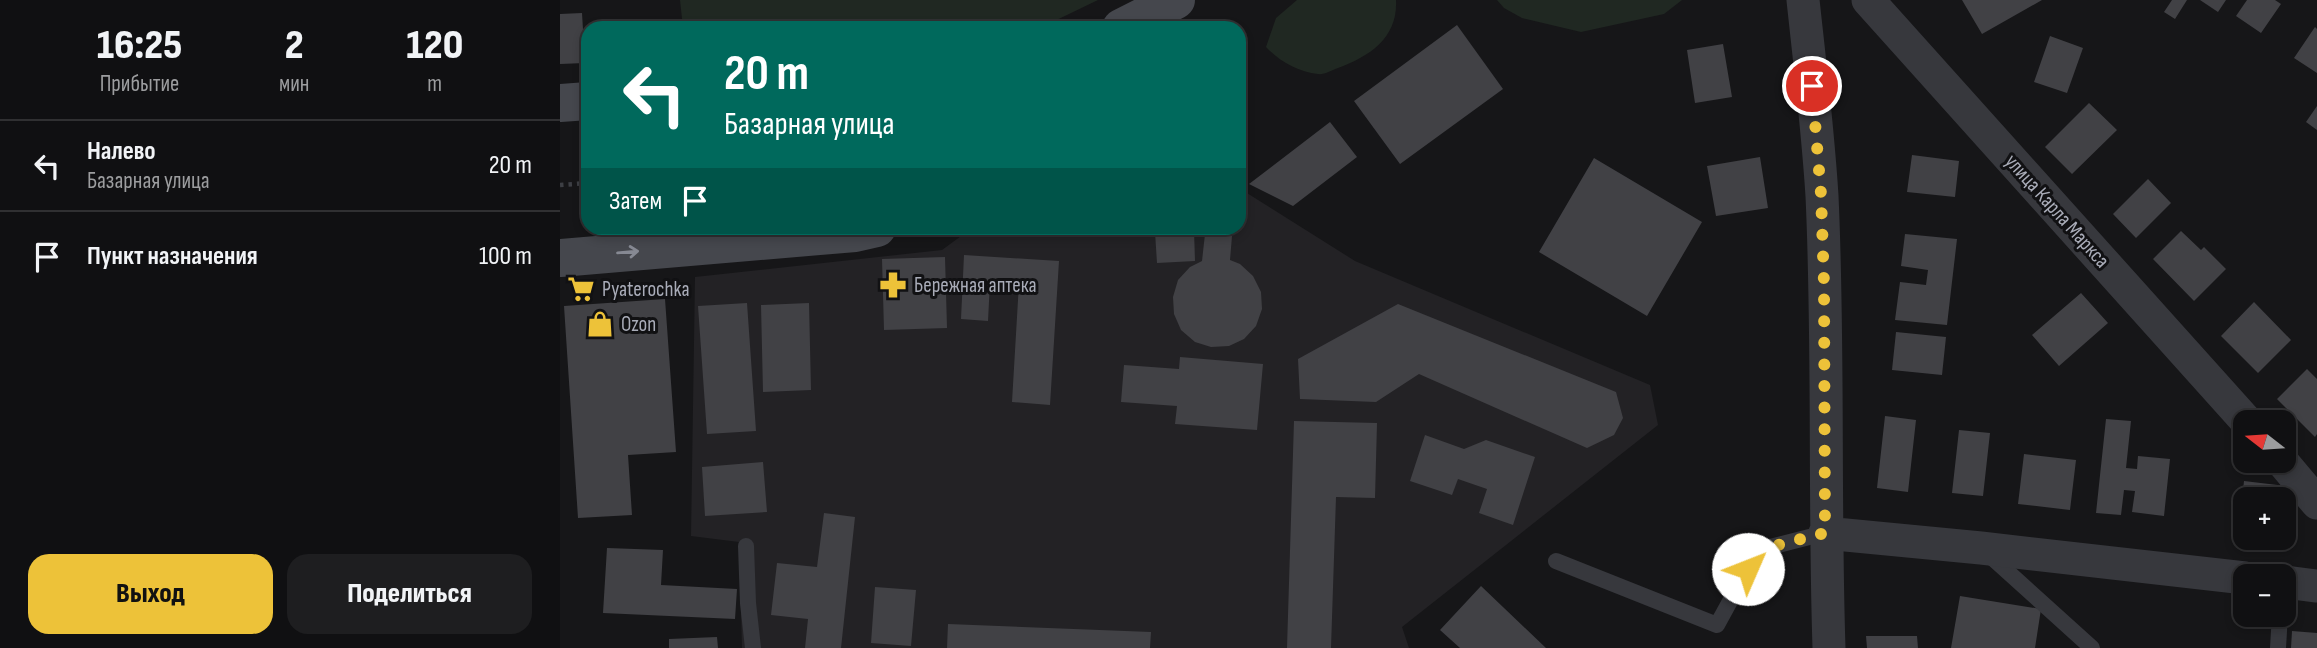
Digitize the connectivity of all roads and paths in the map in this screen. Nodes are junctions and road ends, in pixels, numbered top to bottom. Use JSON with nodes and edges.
{"nodes":[{"id":1,"x":1176,"y":0,"type":"edge"},
{"id":2,"x":1199,"y":0,"type":"edge"},
{"id":3,"x":1803,"y":0,"type":"edge"},
{"id":4,"x":1868,"y":0,"type":"edge"},
{"id":5,"x":1135,"y":21,"type":"edge"},
{"id":6,"x":1178,"y":21,"type":"edge"},
{"id":7,"x":581,"y":102,"type":"edge"},
{"id":8,"x":560,"y":103,"type":"edge"},
{"id":9,"x":581,"y":184,"type":"edge"},
{"id":10,"x":560,"y":185,"type":"edge"},
{"id":11,"x":831,"y":235,"type":"edge"},
{"id":12,"x":560,"y":258,"type":"edge"},
{"id":13,"x":2236,"y":410,"type":"edge"},
{"id":14,"x":2292,"y":473,"type":"edge"},
{"id":15,"x":2317,"y":503,"type":"edge"},
{"id":16,"x":1825,"y":533,"type":"junction"},
{"id":17,"x":746,"y":546,"type":"dead end"},
{"id":18,"x":1981,"y":548,"type":"junction"},
{"id":19,"x":1556,"y":561,"type":"dead end"},
{"id":20,"x":2233,"y":577,"type":"edge"},
{"id":21,"x":2296,"y":583,"type":"edge"},
{"id":22,"x":2317,"y":586,"type":"edge"},
{"id":23,"x":2279,"y":627,"type":"edge"},
{"id":24,"x":753,"y":648,"type":"edge"},
{"id":25,"x":1829,"y":648,"type":"edge"},
{"id":26,"x":2092,"y":648,"type":"edge"},
{"id":27,"x":2278,"y":648,"type":"edge"}],
"edges":[{"from":1,"to":5,"type":"main road"},
{"from":2,"to":6,"type":"main road"},
{"from":3,"to":16,"type":"street"},
{"from":4,"to":13,"type":"street","name":"улица Карла Маркса"},
{"from":7,"to":8,"type":"main road"},
{"from":9,"to":10,"type":"path"},
{"from":12,"to":11,"type":"main road","one_way":true},
{"from":14,"to":15,"type":"street"},
{"from":16,"to":18,"type":"street"},
{"from":16,"to":19,"type":"lane"},
{"from":16,"to":25,"type":"street"},
{"from":17,"to":24,"type":"lane"},
{"from":18,"to":20,"type":"street"},
{"from":18,"to":26,"type":"lane"},
{"from":21,"to":22,"type":"street"},
{"from":23,"to":27,"type":"lane"}]}
